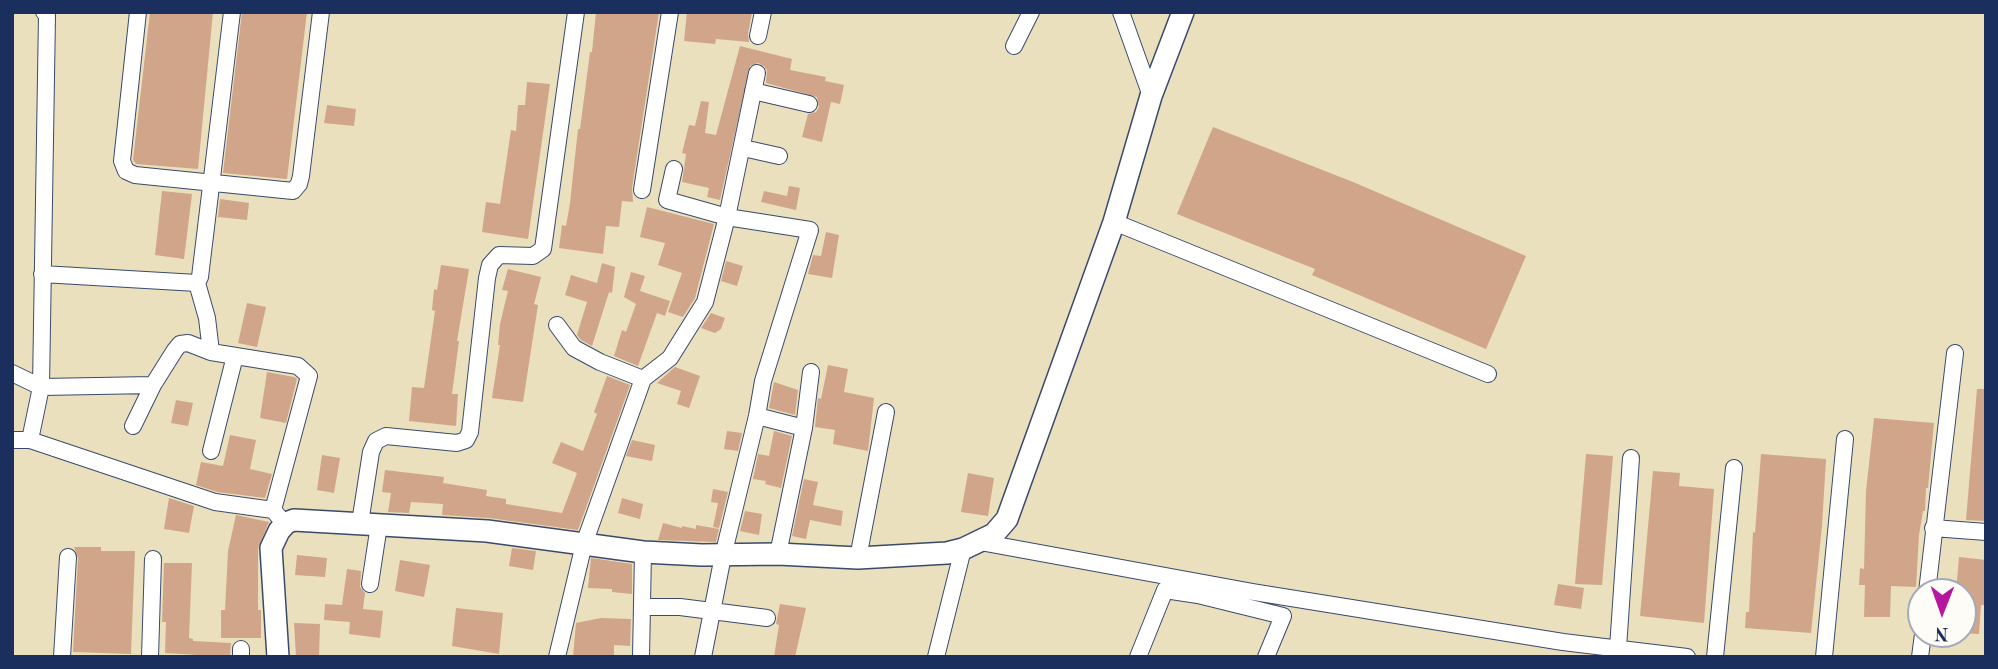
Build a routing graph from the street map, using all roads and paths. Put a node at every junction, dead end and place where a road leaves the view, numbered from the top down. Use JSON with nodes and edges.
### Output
{"nodes":[{"id":1,"x":44,"y":12,"type":"edge"},
{"id":2,"x":138,"y":12,"type":"edge"},
{"id":3,"x":232,"y":12,"type":"edge"},
{"id":4,"x":321,"y":12,"type":"edge"},
{"id":5,"x":576,"y":12,"type":"edge"},
{"id":6,"x":670,"y":12,"type":"edge"},
{"id":7,"x":763,"y":12,"type":"edge"},
{"id":8,"x":1031,"y":12,"type":"edge"},
{"id":9,"x":1121,"y":12,"type":"edge"},
{"id":10,"x":1183,"y":12,"type":"edge"},
{"id":11,"x":758,"y":36,"type":"dead end"},
{"id":12,"x":1014,"y":46,"type":"dead end"},
{"id":13,"x":757,"y":74,"type":"dead end"},
{"id":14,"x":753,"y":91,"type":"junction"},
{"id":15,"x":1151,"y":96,"type":"junction"},
{"id":16,"x":808,"y":104,"type":"dead end"},
{"id":17,"x":743,"y":148,"type":"junction"},
{"id":18,"x":779,"y":156,"type":"dead end"},
{"id":19,"x":674,"y":169,"type":"dead end"},
{"id":20,"x":211,"y":184,"type":"junction"},
{"id":21,"x":642,"y":190,"type":"dead end"},
{"id":22,"x":727,"y":217,"type":"junction"},
{"id":23,"x":1114,"y":222,"type":"junction"},
{"id":24,"x":43,"y":274,"type":"junction"},
{"id":25,"x":197,"y":284,"type":"junction"},
{"id":26,"x":557,"y":326,"type":"dead end"},
{"id":27,"x":211,"y":352,"type":"junction"},
{"id":28,"x":1955,"y":353,"type":"dead end"},
{"id":29,"x":234,"y":356,"type":"junction"},
{"id":30,"x":811,"y":372,"type":"dead end"},
{"id":31,"x":12,"y":373,"type":"edge"},
{"id":32,"x":1488,"y":374,"type":"dead end"},
{"id":33,"x":643,"y":379,"type":"junction"},
{"id":34,"x":153,"y":384,"type":"junction"},
{"id":35,"x":41,"y":387,"type":"junction"},
{"id":36,"x":886,"y":412,"type":"dead end"},
{"id":37,"x":757,"y":416,"type":"junction"},
{"id":38,"x":133,"y":426,"type":"dead end"},
{"id":39,"x":804,"y":428,"type":"junction"},
{"id":40,"x":1845,"y":439,"type":"dead end"},
{"id":41,"x":12,"y":440,"type":"edge"},
{"id":42,"x":30,"y":440,"type":"junction"},
{"id":43,"x":211,"y":452,"type":"dead end"},
{"id":44,"x":1631,"y":458,"type":"dead end"},
{"id":45,"x":1734,"y":468,"type":"dead end"},
{"id":46,"x":279,"y":517,"type":"junction"},
{"id":47,"x":370,"y":524,"type":"junction"},
{"id":48,"x":1933,"y":528,"type":"junction"},
{"id":49,"x":1986,"y":532,"type":"edge"},
{"id":50,"x":584,"y":544,"type":"junction"},
{"id":51,"x":972,"y":545,"type":"junction"},
{"id":52,"x":643,"y":552,"type":"junction"},
{"id":53,"x":778,"y":554,"type":"junction"},
{"id":54,"x":723,"y":556,"type":"junction"},
{"id":55,"x":68,"y":557,"type":"dead end"},
{"id":56,"x":858,"y":558,"type":"junction"},
{"id":57,"x":153,"y":559,"type":"dead end"},
{"id":58,"x":1928,"y":578,"type":"edge"},
{"id":59,"x":370,"y":584,"type":"dead end"},
{"id":60,"x":1199,"y":589,"type":"junction"},
{"id":61,"x":642,"y":607,"type":"junction"},
{"id":62,"x":712,"y":612,"type":"junction"},
{"id":63,"x":767,"y":618,"type":"dead end"},
{"id":64,"x":1618,"y":648,"type":"junction"},
{"id":65,"x":1560,"y":649,"type":"edge"},
{"id":66,"x":62,"y":657,"type":"edge"},
{"id":67,"x":150,"y":657,"type":"edge"},
{"id":68,"x":278,"y":657,"type":"edge"},
{"id":69,"x":557,"y":657,"type":"edge"},
{"id":70,"x":641,"y":657,"type":"edge"},
{"id":71,"x":703,"y":657,"type":"edge"},
{"id":72,"x":936,"y":657,"type":"edge"},
{"id":73,"x":1138,"y":657,"type":"edge"},
{"id":74,"x":1266,"y":657,"type":"edge"},
{"id":75,"x":1687,"y":657,"type":"edge"},
{"id":76,"x":1715,"y":657,"type":"edge"},
{"id":77,"x":1824,"y":657,"type":"edge"}],
"edges":[{"from":1,"to":24,"type":"street"},
{"from":2,"to":20,"type":"street"},
{"from":3,"to":20,"type":"street"},
{"from":4,"to":20,"type":"street"},
{"from":5,"to":47,"type":"street"},
{"from":6,"to":21,"type":"street"},
{"from":7,"to":11,"type":"street"},
{"from":8,"to":12,"type":"street"},
{"from":9,"to":15,"type":"street"},
{"from":10,"to":15,"type":"main road"},
{"from":13,"to":14,"type":"street"},
{"from":14,"to":16,"type":"street"},
{"from":14,"to":17,"type":"street"},
{"from":15,"to":23,"type":"main road"},
{"from":17,"to":18,"type":"street"},
{"from":17,"to":22,"type":"street"},
{"from":19,"to":22,"type":"street"},
{"from":20,"to":25,"type":"street"},
{"from":22,"to":33,"type":"street"},
{"from":22,"to":37,"type":"street"},
{"from":23,"to":32,"type":"street"},
{"from":23,"to":51,"type":"main road"},
{"from":24,"to":25,"type":"street"},
{"from":24,"to":35,"type":"street"},
{"from":25,"to":27,"type":"street"},
{"from":26,"to":33,"type":"street"},
{"from":27,"to":29,"type":"street"},
{"from":27,"to":34,"type":"street"},
{"from":28,"to":48,"type":"street"},
{"from":29,"to":43,"type":"street"},
{"from":29,"to":46,"type":"street"},
{"from":30,"to":39,"type":"street"},
{"from":31,"to":35,"type":"street"},
{"from":33,"to":50,"type":"street"},
{"from":34,"to":35,"type":"street"},
{"from":34,"to":38,"type":"street"},
{"from":35,"to":42,"type":"street"},
{"from":36,"to":56,"type":"street"},
{"from":37,"to":39,"type":"street"},
{"from":37,"to":54,"type":"street"},
{"from":39,"to":53,"type":"street"},
{"from":40,"to":77,"type":"street"},
{"from":41,"to":42,"type":"street"},
{"from":42,"to":46,"type":"street"},
{"from":44,"to":64,"type":"street"},
{"from":45,"to":76,"type":"street"},
{"from":46,"to":47,"type":"main road"},
{"from":46,"to":68,"type":"main road"},
{"from":47,"to":50,"type":"main road"},
{"from":47,"to":59,"type":"street"},
{"from":48,"to":49,"type":"street"},
{"from":48,"to":58,"type":"street"},
{"from":50,"to":52,"type":"main road"},
{"from":50,"to":69,"type":"street"},
{"from":51,"to":56,"type":"main road"},
{"from":51,"to":60,"type":"street"},
{"from":51,"to":72,"type":"street"},
{"from":52,"to":54,"type":"main road"},
{"from":52,"to":61,"type":"street"},
{"from":53,"to":54,"type":"main road"},
{"from":53,"to":56,"type":"main road"},
{"from":54,"to":62,"type":"street"},
{"from":55,"to":66,"type":"street"},
{"from":57,"to":67,"type":"street"},
{"from":60,"to":65,"type":"street"},
{"from":60,"to":73,"type":"street"},
{"from":60,"to":74,"type":"street"},
{"from":61,"to":62,"type":"street"},
{"from":61,"to":70,"type":"street"},
{"from":62,"to":63,"type":"street"},
{"from":62,"to":71,"type":"street"},
{"from":64,"to":65,"type":"street"},
{"from":64,"to":75,"type":"street"}]}
